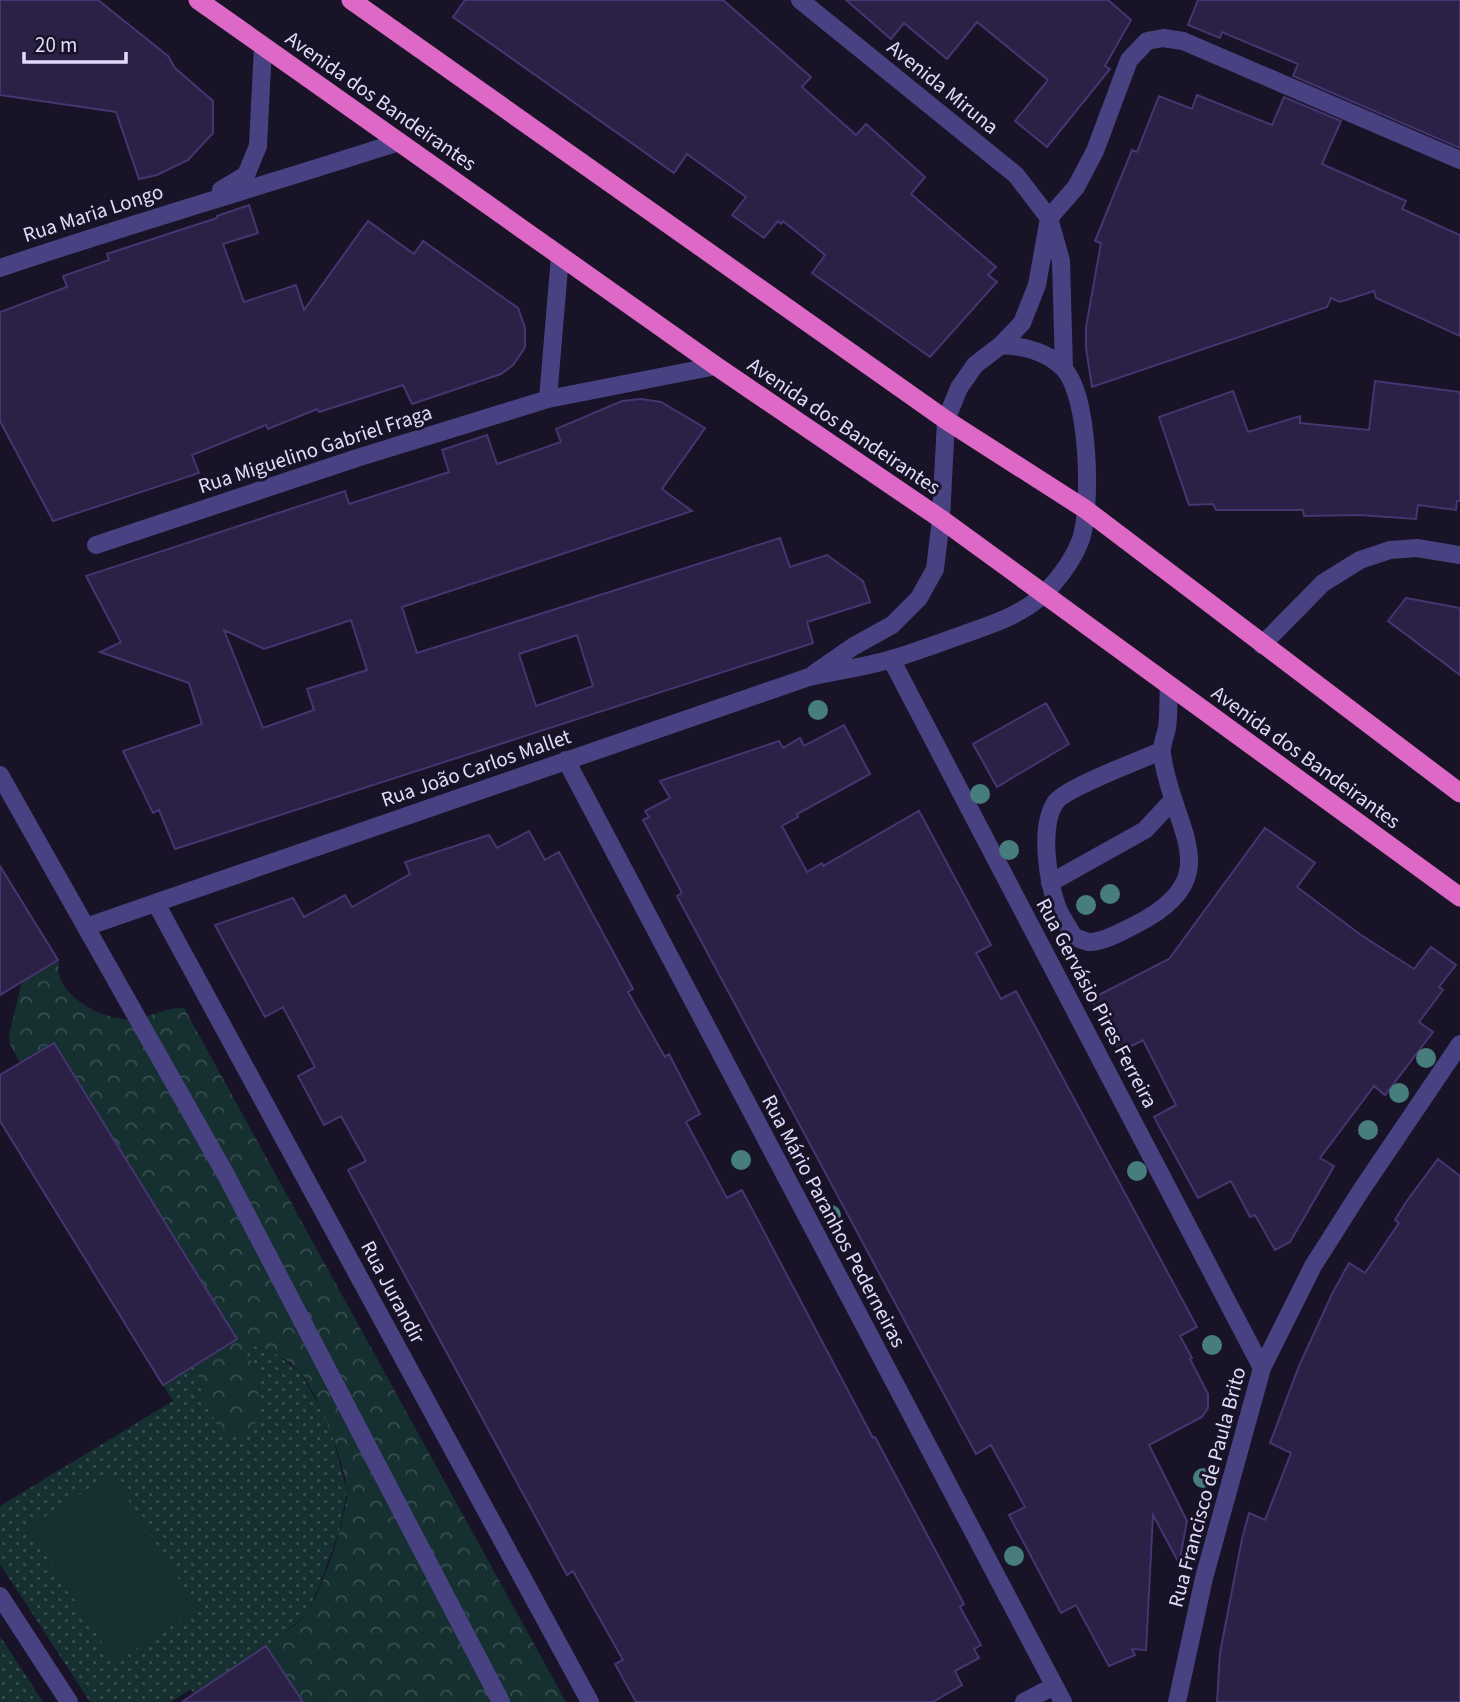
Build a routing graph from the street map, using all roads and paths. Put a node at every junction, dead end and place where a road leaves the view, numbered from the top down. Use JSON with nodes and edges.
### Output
{"nodes":[{"id":1,"x":198,"y":0,"type":"edge"},
{"id":2,"x":351,"y":0,"type":"edge"},
{"id":3,"x":800,"y":0,"type":"edge"},
{"id":4,"x":264,"y":46,"type":"junction"},
{"id":5,"x":399,"y":142,"type":"junction"},
{"id":6,"x":1460,"y":160,"type":"edge"},
{"id":7,"x":200,"y":202,"type":"junction"},
{"id":8,"x":1049,"y":219,"type":"junction"},
{"id":9,"x":560,"y":256,"type":"junction"},
{"id":10,"x":0,"y":268,"type":"edge"},
{"id":11,"x":1001,"y":345,"type":"junction"},
{"id":12,"x":716,"y":366,"type":"junction"},
{"id":13,"x":1065,"y":369,"type":"junction"},
{"id":14,"x":548,"y":399,"type":"junction"},
{"id":15,"x":946,"y":420,"type":"junction"},
{"id":16,"x":1085,"y":509,"type":"junction"},
{"id":17,"x":941,"y":519,"type":"junction"},
{"id":18,"x":96,"y":545,"type":"dead end"},
{"id":19,"x":1460,"y":555,"type":"edge"},
{"id":20,"x":1045,"y":593,"type":"junction"},
{"id":21,"x":1262,"y":645,"type":"junction"},
{"id":22,"x":891,"y":659,"type":"junction"},
{"id":23,"x":809,"y":677,"type":"junction"},
{"id":24,"x":1169,"y":685,"type":"junction"},
{"id":25,"x":1161,"y":751,"type":"junction"},
{"id":26,"x":566,"y":760,"type":"junction"},
{"id":27,"x":0,"y":775,"type":"edge"},
{"id":28,"x":1460,"y":793,"type":"edge"},
{"id":29,"x":1172,"y":801,"type":"junction"},
{"id":30,"x":1050,"y":883,"type":"junction"},
{"id":31,"x":1460,"y":897,"type":"edge"},
{"id":32,"x":158,"y":902,"type":"junction"},
{"id":33,"x":86,"y":927,"type":"junction"},
{"id":34,"x":1460,"y":1044,"type":"edge"},
{"id":35,"x":1262,"y":1368,"type":"junction"},
{"id":36,"x":0,"y":1596,"type":"edge"},
{"id":37,"x":485,"y":1673,"type":"junction"},
{"id":38,"x":1058,"y":1694,"type":"edge"},
{"id":39,"x":69,"y":1702,"type":"edge"},
{"id":40,"x":485,"y":1702,"type":"edge"},
{"id":41,"x":501,"y":1702,"type":"edge"},
{"id":42,"x":590,"y":1702,"type":"edge"},
{"id":43,"x":1024,"y":1702,"type":"edge"},
{"id":44,"x":1177,"y":1702,"type":"edge"}],
"edges":[{"from":1,"to":4,"type":"highway","name":"Avenida dos Bandeirantes"},
{"from":2,"to":15,"type":"highway"},
{"from":3,"to":8,"type":"street","name":"Avenida Miruna"},
{"from":4,"to":5,"type":"highway","name":"Avenida dos Bandeirantes"},
{"from":4,"to":7,"type":"street","name":"Rua Maria Longo"},
{"from":5,"to":7,"type":"street","name":"Rua Maria Longo"},
{"from":5,"to":9,"type":"highway","name":"Avenida dos Bandeirantes"},
{"from":6,"to":8,"type":"street"},
{"from":7,"to":10,"type":"street","name":"Rua Maria Longo"},
{"from":8,"to":11,"type":"street"},
{"from":8,"to":13,"type":"street","name":"Avenida Miruna"},
{"from":9,"to":12,"type":"highway","name":"Avenida dos Bandeirantes"},
{"from":9,"to":14,"type":"street"},
{"from":11,"to":13,"type":"street"},
{"from":11,"to":15,"type":"street","name":"Rua João Carlos Mallet"},
{"from":12,"to":14,"type":"street","name":"Rua Miguelino Gabriel Fraga"},
{"from":12,"to":17,"type":"highway","name":"Avenida dos Bandeirantes"},
{"from":13,"to":16,"type":"street","name":"Avenida Miruna"},
{"from":14,"to":18,"type":"street","name":"Rua Miguelino Gabriel Fraga"},
{"from":15,"to":16,"type":"highway"},
{"from":15,"to":17,"type":"street","name":"Rua João Carlos Mallet"},
{"from":16,"to":20,"type":"street","name":"Rua João Carlos Mallet"},
{"from":16,"to":21,"type":"highway"},
{"from":17,"to":20,"type":"highway","name":"Avenida dos Bandeirantes"},
{"from":17,"to":23,"type":"street","name":"Rua João Carlos Mallet"},
{"from":19,"to":21,"type":"street"},
{"from":20,"to":22,"type":"street","name":"Rua João Carlos Mallet"},
{"from":20,"to":24,"type":"highway","name":"Avenida dos Bandeirantes"},
{"from":21,"to":28,"type":"highway"},
{"from":22,"to":23,"type":"street","name":"Rua João Carlos Mallet"},
{"from":22,"to":35,"type":"street","name":"Rua Gervásio Pires Ferreira"},
{"from":23,"to":26,"type":"street","name":"Rua João Carlos Mallet"},
{"from":24,"to":25,"type":"street"},
{"from":24,"to":31,"type":"highway","name":"Avenida dos Bandeirantes"},
{"from":25,"to":29,"type":"street"},
{"from":25,"to":30,"type":"street"},
{"from":26,"to":32,"type":"street","name":"Rua João Carlos Mallet"},
{"from":26,"to":38,"type":"street","name":"Rua Mário Paranhos Pederneiras"},
{"from":27,"to":33,"type":"street"},
{"from":29,"to":30,"type":"street"},
{"from":29,"to":30,"type":"street"},
{"from":32,"to":33,"type":"street","name":"Rua João Carlos Mallet"},
{"from":32,"to":42,"type":"street","name":"Rua Jurandir"},
{"from":33,"to":37,"type":"street"},
{"from":34,"to":35,"type":"street","name":"Rua Francisco de Paula Brito"},
{"from":35,"to":44,"type":"street","name":"Rua Francisco de Paula Brito"},
{"from":36,"to":39,"type":"street"},
{"from":37,"to":40,"type":"street"},
{"from":37,"to":41,"type":"street"},
{"from":38,"to":43,"type":"street"}]}
